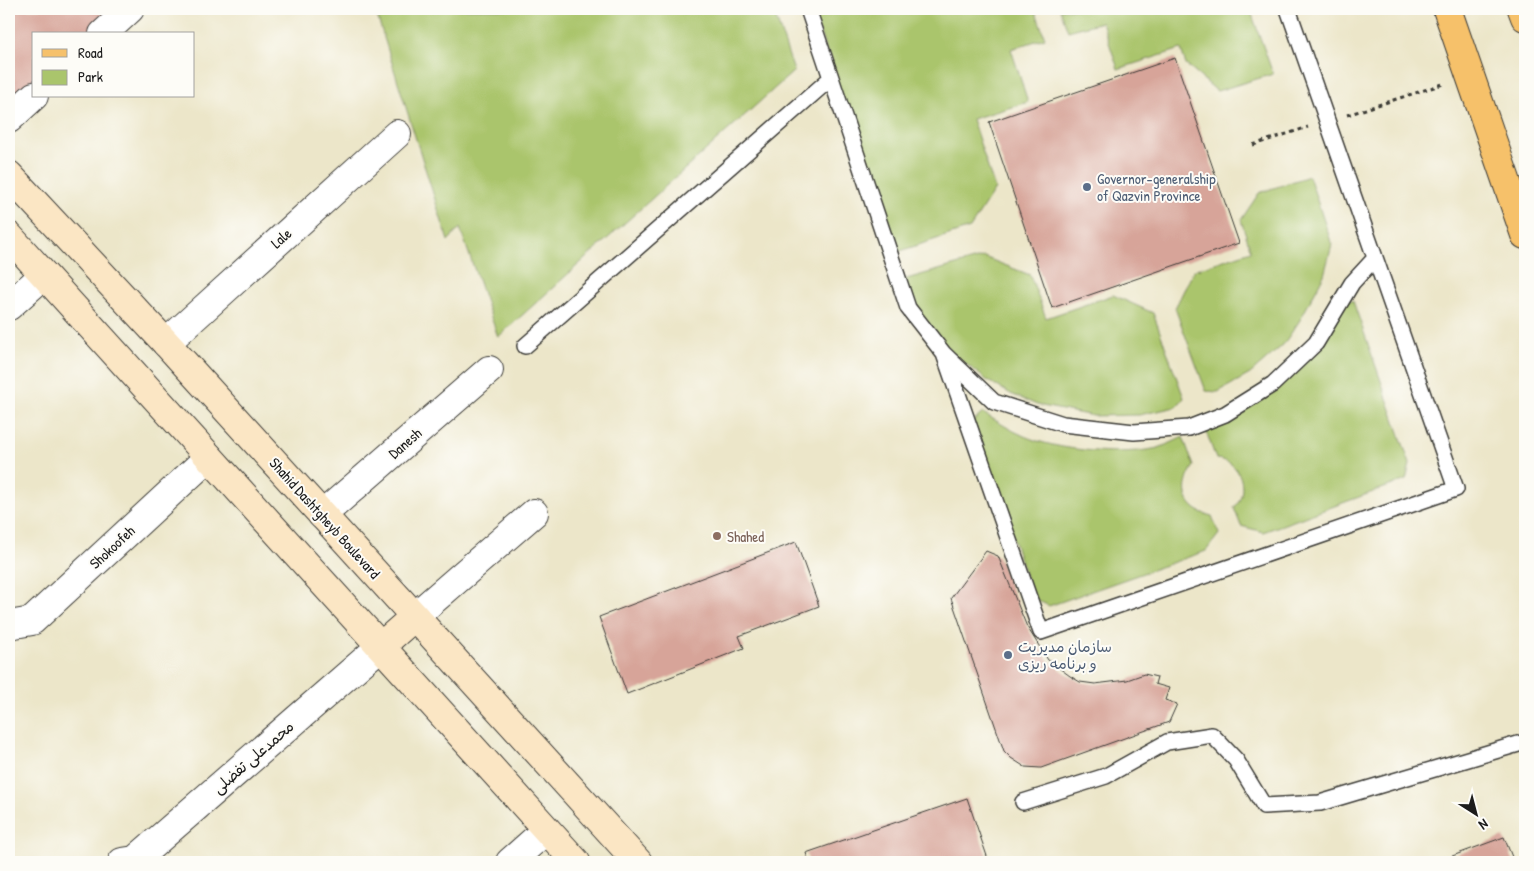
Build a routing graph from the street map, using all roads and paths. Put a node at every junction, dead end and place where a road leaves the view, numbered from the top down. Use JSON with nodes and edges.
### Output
{"nodes":[{"id":1,"x":130,"y":9,"type":"edge"},
{"id":2,"x":808,"y":9,"type":"edge"},
{"id":3,"x":1288,"y":9,"type":"edge"},
{"id":4,"x":1447,"y":9,"type":"edge"},
{"id":5,"x":1522,"y":9,"type":"edge"},
{"id":6,"x":1525,"y":17,"type":"edge"},
{"id":7,"x":105,"y":32,"type":"edge"},
{"id":8,"x":1470,"y":76,"type":"junction"},
{"id":9,"x":831,"y":78,"type":"junction"},
{"id":10,"x":32,"y":98,"type":"edge"},
{"id":11,"x":9,"y":119,"type":"edge"},
{"id":12,"x":1327,"y":121,"type":"junction"},
{"id":13,"x":397,"y":134,"type":"dead end"},
{"id":14,"x":1254,"y":144,"type":"dead end"},
{"id":15,"x":9,"y":175,"type":"edge"},
{"id":16,"x":1525,"y":235,"type":"edge"},
{"id":17,"x":9,"y":236,"type":"edge"},
{"id":18,"x":1375,"y":258,"type":"junction"},
{"id":19,"x":44,"y":275,"type":"junction"},
{"id":20,"x":9,"y":306,"type":"edge"},
{"id":21,"x":166,"y":343,"type":"junction"},
{"id":22,"x":525,"y":346,"type":"dead end"},
{"id":23,"x":944,"y":354,"type":"junction"},
{"id":24,"x":489,"y":370,"type":"dead end"},
{"id":25,"x":209,"y":457,"type":"junction"},
{"id":26,"x":534,"y":513,"type":"dead end"},
{"id":27,"x":322,"y":515,"type":"junction"},
{"id":28,"x":414,"y":617,"type":"junction"},
{"id":29,"x":9,"y":625,"type":"edge"},
{"id":30,"x":381,"y":646,"type":"junction"},
{"id":31,"x":1525,"y":742,"type":"edge"},
{"id":32,"x":1022,"y":802,"type":"dead end"},
{"id":33,"x":546,"y":830,"type":"junction"},
{"id":34,"x":122,"y":862,"type":"edge"},
{"id":35,"x":510,"y":862,"type":"edge"},
{"id":36,"x":576,"y":862,"type":"edge"},
{"id":37,"x":638,"y":862,"type":"edge"}],
"edges":[{"from":1,"to":7,"type":"street"},
{"from":2,"to":9,"type":"lane"},
{"from":3,"to":12,"type":"lane"},
{"from":4,"to":8,"type":"main road"},
{"from":5,"to":6,"type":"main road"},
{"from":8,"to":12,"type":"path"},
{"from":8,"to":16,"type":"main road"},
{"from":9,"to":22,"type":"lane"},
{"from":9,"to":23,"type":"lane"},
{"from":10,"to":11,"type":"street"},
{"from":12,"to":14,"type":"path"},
{"from":12,"to":18,"type":"lane"},
{"from":13,"to":21,"type":"street","name":"Lale"},
{"from":15,"to":21,"type":"street","name":"Shahid Dashtgheyb Boulevard"},
{"from":17,"to":19,"type":"street"},
{"from":18,"to":23,"type":"lane"},
{"from":18,"to":23,"type":"lane"},
{"from":19,"to":20,"type":"street"},
{"from":19,"to":25,"type":"street"},
{"from":21,"to":27,"type":"street","name":"Shahid Dashtgheyb Boulevard"},
{"from":24,"to":27,"type":"street","name":"Danesh"},
{"from":25,"to":29,"type":"street","name":"Shokoofeh"},
{"from":25,"to":30,"type":"street"},
{"from":26,"to":28,"type":"street"},
{"from":27,"to":28,"type":"street","name":"Shahid Dashtgheyb Boulevard"},
{"from":28,"to":30,"type":"street"},
{"from":28,"to":37,"type":"street","name":"Shahid Dashtgheyb Boulevard"},
{"from":30,"to":33,"type":"street"},
{"from":30,"to":34,"type":"street","name":"محمدعلی تفضلی"},
{"from":31,"to":32,"type":"lane"},
{"from":33,"to":35,"type":"street"},
{"from":33,"to":36,"type":"street"}]}
